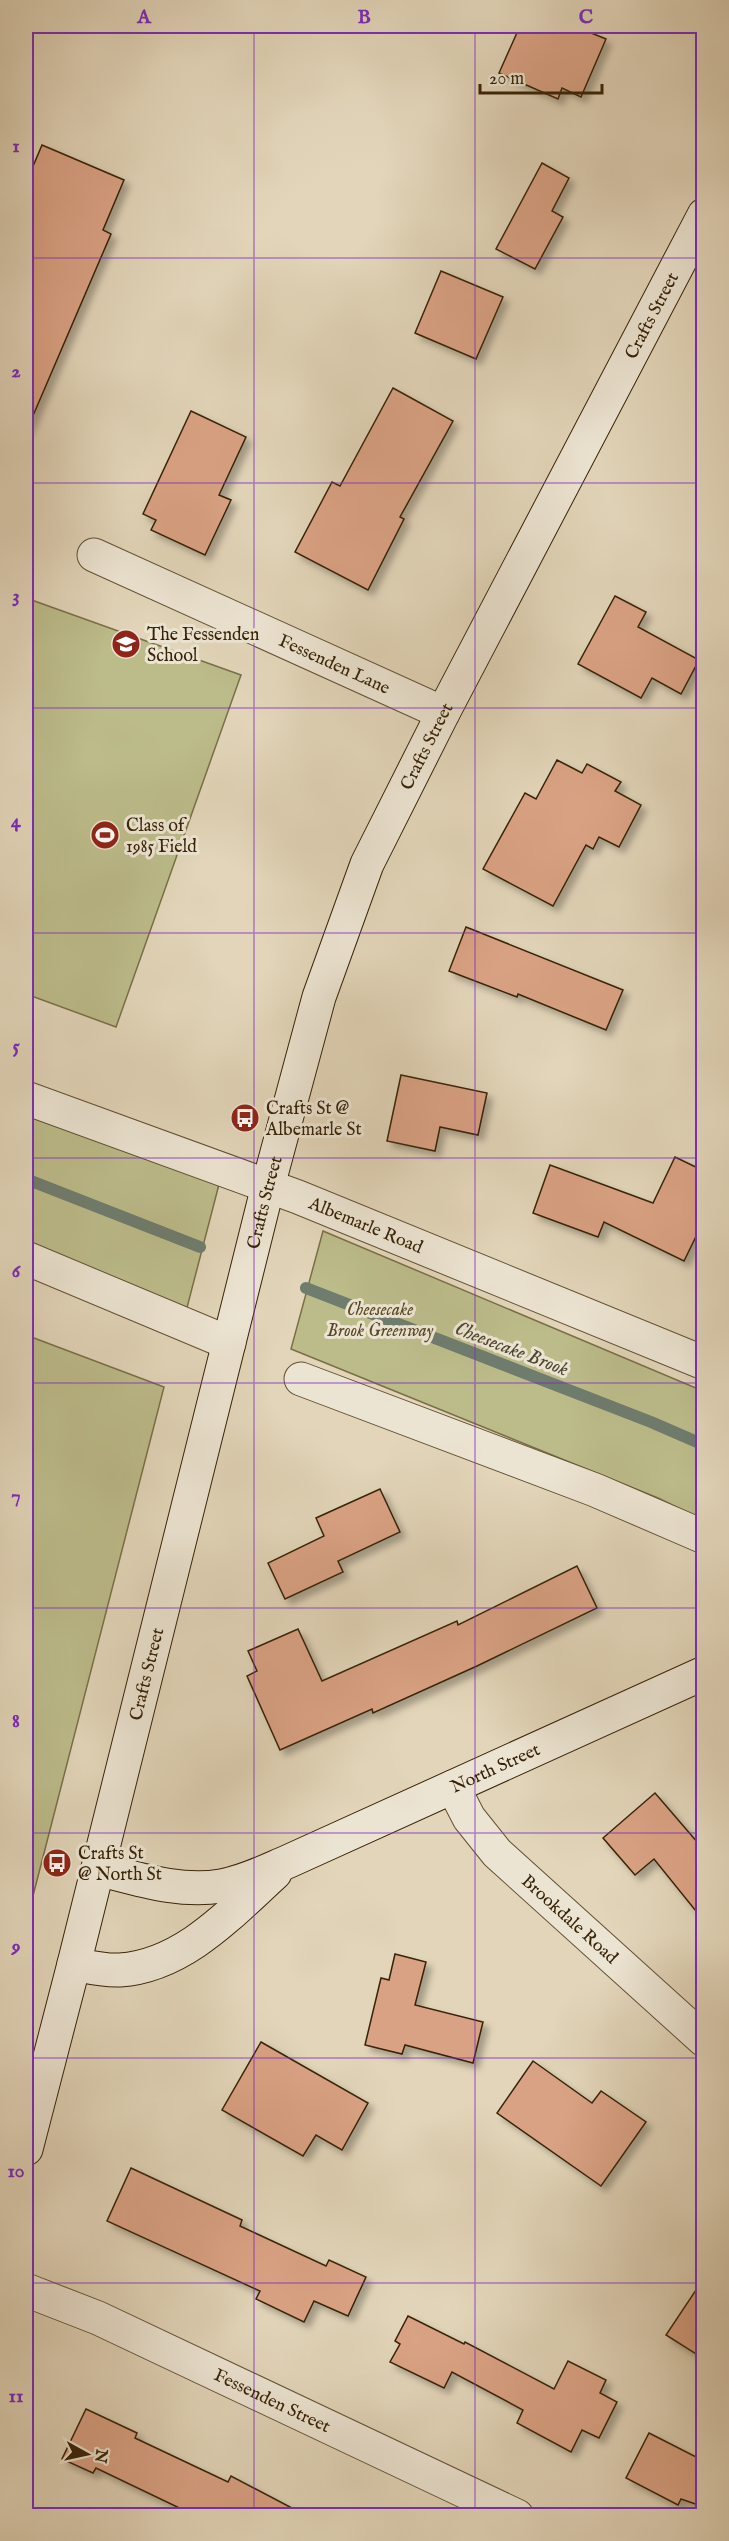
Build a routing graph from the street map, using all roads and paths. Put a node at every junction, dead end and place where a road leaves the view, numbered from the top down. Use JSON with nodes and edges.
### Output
{"nodes":[{"id":1,"x":704,"y":215,"type":"edge"},
{"id":2,"x":94,"y":555,"type":"dead end"},
{"id":3,"x":443,"y":713,"type":"junction"},
{"id":4,"x":26,"y":1098,"type":"edge"},
{"id":5,"x":268,"y":1186,"type":"junction"},
{"id":6,"x":26,"y":1258,"type":"edge"},
{"id":7,"x":229,"y":1343,"type":"junction"},
{"id":8,"x":704,"y":1363,"type":"edge"},
{"id":9,"x":300,"y":1380,"type":"dead end"},
{"id":10,"x":704,"y":1537,"type":"edge"},
{"id":11,"x":704,"y":1673,"type":"edge"},
{"id":12,"x":453,"y":1787,"type":"junction"},
{"id":13,"x":286,"y":1862,"type":"junction"},
{"id":14,"x":98,"y":1869,"type":"junction"},
{"id":15,"x":74,"y":1964,"type":"junction"},
{"id":16,"x":704,"y":2040,"type":"edge"},
{"id":17,"x":26,"y":2149,"type":"edge"},
{"id":18,"x":26,"y":2290,"type":"edge"},
{"id":19,"x":517,"y":2516,"type":"edge"}],
"edges":[{"from":1,"to":3,"type":"main road","name":"Crafts Street"},
{"from":2,"to":3,"type":"main road","name":"Fessenden Lane"},
{"from":3,"to":5,"type":"main road","name":"Crafts Street"},
{"from":4,"to":5,"type":"main road","name":"Albemarle Road"},
{"from":5,"to":7,"type":"main road","name":"Crafts Street"},
{"from":5,"to":8,"type":"main road","name":"Albemarle Road"},
{"from":6,"to":7,"type":"main road"},
{"from":7,"to":14,"type":"main road","name":"Crafts Street"},
{"from":9,"to":10,"type":"main road"},
{"from":11,"to":12,"type":"main road","name":"North Street"},
{"from":12,"to":13,"type":"main road","name":"North Street"},
{"from":12,"to":16,"type":"main road","name":"Brookdale Road"},
{"from":13,"to":14,"type":"main road","name":"North Street"},
{"from":13,"to":15,"type":"main road","name":"North Street"},
{"from":14,"to":15,"type":"main road","name":"Crafts Street"},
{"from":15,"to":17,"type":"main road","name":"Crafts Street"},
{"from":18,"to":19,"type":"main road","name":"Fessenden Street"}]}
